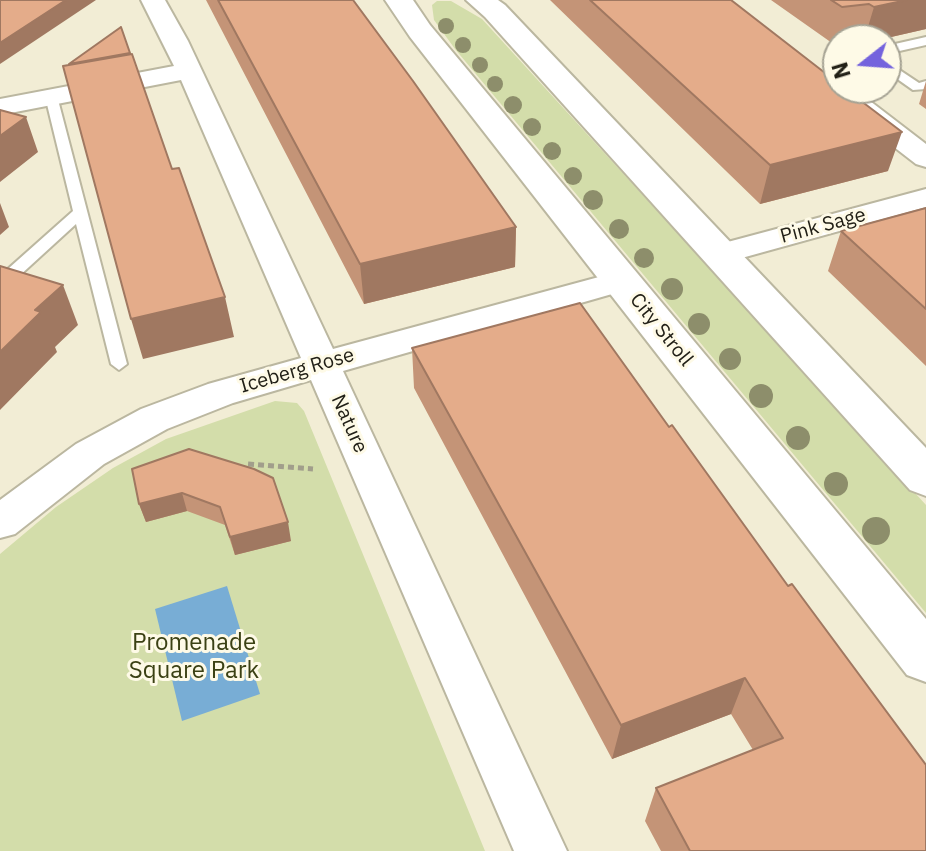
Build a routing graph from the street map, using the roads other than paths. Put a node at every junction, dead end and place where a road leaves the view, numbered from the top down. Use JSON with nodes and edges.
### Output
{"nodes":[{"id":1,"x":153,"y":0,"type":"edge"},
{"id":2,"x":399,"y":0,"type":"edge"},
{"id":3,"x":480,"y":0,"type":"edge"},
{"id":4,"x":926,"y":41,"type":"edge"},
{"id":5,"x":902,"y":46,"type":"edge"},
{"id":6,"x":189,"y":71,"type":"junction"},
{"id":7,"x":902,"y":76,"type":"edge"},
{"id":8,"x":926,"y":85,"type":"edge"},
{"id":9,"x":51,"y":96,"type":"junction"},
{"id":10,"x":856,"y":104,"type":"edge"},
{"id":11,"x":0,"y":107,"type":"edge"},
{"id":12,"x":926,"y":158,"type":"edge"},
{"id":13,"x":926,"y":198,"type":"edge"},
{"id":14,"x":79,"y":213,"type":"junction"},
{"id":15,"x":720,"y":254,"type":"junction"},
{"id":16,"x":621,"y":281,"type":"junction"},
{"id":17,"x":0,"y":284,"type":"edge"},
{"id":18,"x":119,"y":364,"type":"dead end"},
{"id":19,"x":321,"y":364,"type":"junction"},
{"id":20,"x":926,"y":478,"type":"edge"},
{"id":21,"x":0,"y":522,"type":"edge"},
{"id":22,"x":926,"y":658,"type":"edge"},
{"id":23,"x":541,"y":851,"type":"edge"}],
"edges":[{"from":1,"to":6,"type":"street","name":"Nature"},
{"from":2,"to":16,"type":"street","name":"City Stroll"},
{"from":3,"to":15,"type":"street"},
{"from":4,"to":5,"type":"lane"},
{"from":6,"to":9,"type":"street"},
{"from":6,"to":19,"type":"street","name":"Nature"},
{"from":7,"to":8,"type":"lane"},
{"from":9,"to":11,"type":"street"},
{"from":9,"to":14,"type":"lane"},
{"from":10,"to":12,"type":"street"},
{"from":13,"to":15,"type":"street","name":"Pink Sage"},
{"from":14,"to":17,"type":"lane"},
{"from":14,"to":18,"type":"lane"},
{"from":15,"to":20,"type":"street"},
{"from":16,"to":19,"type":"street","name":"Iceberg Rose"},
{"from":16,"to":22,"type":"street","name":"City Stroll"},
{"from":19,"to":21,"type":"street","name":"Iceberg Rose"},
{"from":19,"to":23,"type":"street","name":"Nature"}]}
